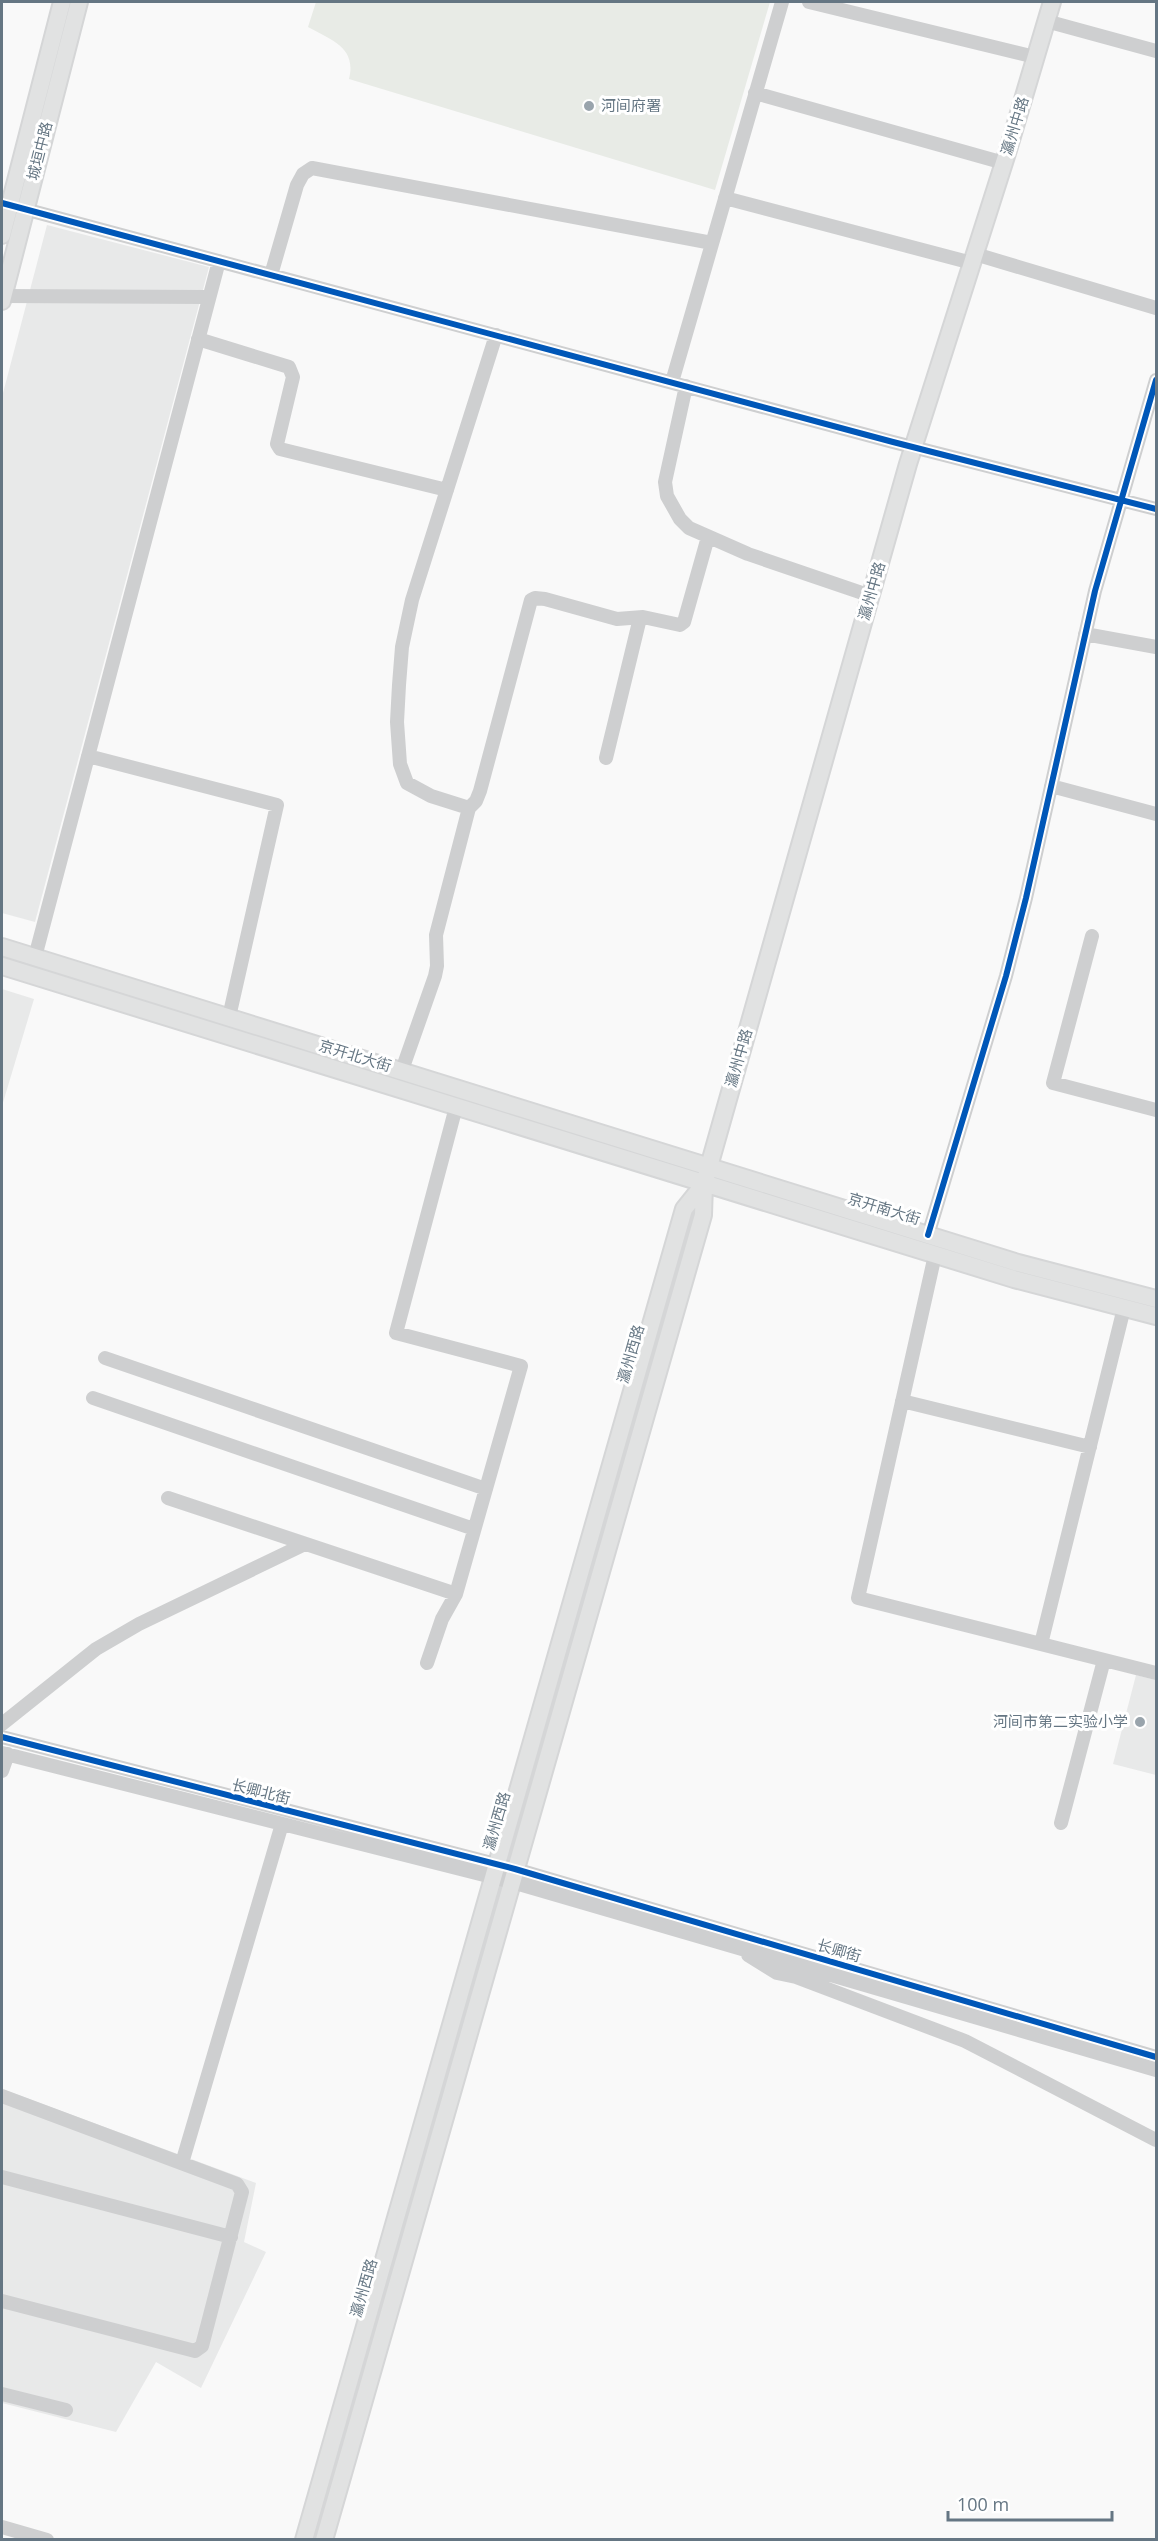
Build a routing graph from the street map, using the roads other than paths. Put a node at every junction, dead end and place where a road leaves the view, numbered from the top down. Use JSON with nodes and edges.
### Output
{"nodes":[{"id":1,"x":62,"y":2,"type":"edge"},
{"id":2,"x":79,"y":2,"type":"edge"},
{"id":3,"x":782,"y":2,"type":"edge"},
{"id":4,"x":809,"y":2,"type":"edge"},
{"id":5,"x":1052,"y":2,"type":"edge"},
{"id":6,"x":1046,"y":21,"type":"junction"},
{"id":7,"x":1156,"y":51,"type":"edge"},
{"id":8,"x":1035,"y":57,"type":"junction"},
{"id":9,"x":755,"y":93,"type":"junction"},
{"id":10,"x":1004,"y":163,"type":"junction"},
{"id":11,"x":725,"y":198,"type":"junction"},
{"id":12,"x":12,"y":206,"type":"edge"},
{"id":13,"x":2,"y":235,"type":"edge"},
{"id":14,"x":712,"y":243,"type":"junction"},
{"id":15,"x":974,"y":258,"type":"junction"},
{"id":16,"x":219,"y":261,"type":"junction"},
{"id":17,"x":271,"y":275,"type":"junction"},
{"id":18,"x":207,"y":297,"type":"dead end"},
{"id":19,"x":2,"y":299,"type":"edge"},
{"id":20,"x":1156,"y":308,"type":"edge"},
{"id":21,"x":496,"y":335,"type":"junction"},
{"id":22,"x":198,"y":339,"type":"junction"},
{"id":23,"x":1156,"y":380,"type":"edge"},
{"id":24,"x":679,"y":384,"type":"junction"},
{"id":25,"x":914,"y":447,"type":"junction"},
{"id":26,"x":447,"y":489,"type":"junction"},
{"id":27,"x":1122,"y":501,"type":"junction"},
{"id":28,"x":1156,"y":509,"type":"edge"},
{"id":29,"x":708,"y":537,"type":"junction"},
{"id":30,"x":871,"y":596,"type":"junction"},
{"id":31,"x":640,"y":618,"type":"junction"},
{"id":32,"x":1085,"y":634,"type":"junction"},
{"id":33,"x":1156,"y":647,"type":"edge"},
{"id":34,"x":88,"y":756,"type":"junction"},
{"id":35,"x":606,"y":758,"type":"dead end"},
{"id":36,"x":1051,"y":786,"type":"junction"},
{"id":37,"x":469,"y":808,"type":"junction"},
{"id":38,"x":1156,"y":814,"type":"edge"},
{"id":39,"x":1092,"y":936,"type":"dead end"},
{"id":40,"x":2,"y":947,"type":"edge"},
{"id":41,"x":35,"y":957,"type":"junction"},
{"id":42,"x":2,"y":966,"type":"edge"},
{"id":43,"x":229,"y":1017,"type":"junction"},
{"id":44,"x":402,"y":1070,"type":"junction"},
{"id":45,"x":456,"y":1107,"type":"junction"},
{"id":46,"x":1156,"y":1110,"type":"edge"},
{"id":47,"x":709,"y":1167,"type":"junction"},
{"id":48,"x":704,"y":1184,"type":"junction"},
{"id":49,"x":928,"y":1235,"type":"junction"},
{"id":50,"x":935,"y":1255,"type":"junction"},
{"id":51,"x":1156,"y":1299,"type":"edge"},
{"id":52,"x":1124,"y":1308,"type":"junction"},
{"id":53,"x":1156,"y":1316,"type":"edge"},
{"id":54,"x":105,"y":1358,"type":"dead end"},
{"id":55,"x":93,"y":1398,"type":"dead end"},
{"id":56,"x":902,"y":1401,"type":"junction"},
{"id":57,"x":1090,"y":1447,"type":"junction"},
{"id":58,"x":486,"y":1489,"type":"junction"},
{"id":59,"x":168,"y":1498,"type":"dead end"},
{"id":60,"x":474,"y":1529,"type":"junction"},
{"id":61,"x":305,"y":1544,"type":"junction"},
{"id":62,"x":456,"y":1594,"type":"junction"},
{"id":63,"x":1041,"y":1644,"type":"junction"},
{"id":64,"x":1104,"y":1660,"type":"junction"},
{"id":65,"x":427,"y":1663,"type":"dead end"},
{"id":66,"x":1156,"y":1673,"type":"edge"},
{"id":67,"x":2,"y":1724,"type":"edge"},
{"id":68,"x":2,"y":1737,"type":"edge"},
{"id":69,"x":4,"y":1753,"type":"edge"},
{"id":70,"x":2,"y":1771,"type":"edge"},
{"id":71,"x":1061,"y":1823,"type":"dead end"},
{"id":72,"x":282,"y":1824,"type":"junction"},
{"id":73,"x":495,"y":1871,"type":"junction"},
{"id":74,"x":514,"y":1875,"type":"junction"},
{"id":75,"x":733,"y":1946,"type":"junction"},
{"id":76,"x":1156,"y":2057,"type":"edge"},
{"id":77,"x":1156,"y":2070,"type":"edge"},
{"id":78,"x":2,"y":2096,"type":"edge"},
{"id":79,"x":1156,"y":2140,"type":"edge"},
{"id":80,"x":182,"y":2163,"type":"junction"},
{"id":81,"x":2,"y":2176,"type":"edge"},
{"id":82,"x":231,"y":2237,"type":"junction"},
{"id":83,"x":2,"y":2301,"type":"edge"},
{"id":84,"x":2,"y":2394,"type":"edge"},
{"id":85,"x":66,"y":2410,"type":"dead end"},
{"id":86,"x":2,"y":2527,"type":"edge"},
{"id":87,"x":48,"y":2540,"type":"edge"},
{"id":88,"x":304,"y":2540,"type":"edge"},
{"id":89,"x":324,"y":2540,"type":"edge"}],
"edges":[{"from":1,"to":12,"type":"main road","name":"城垣中路"},
{"from":2,"to":12,"type":"main road","name":"城垣中路"},
{"from":3,"to":9,"type":"street"},
{"from":4,"to":8,"type":"street"},
{"from":5,"to":6,"type":"main road","name":"瀛州中路"},
{"from":6,"to":7,"type":"street"},
{"from":6,"to":8,"type":"main road","name":"瀛州中路"},
{"from":8,"to":10,"type":"main road","name":"瀛州中路"},
{"from":9,"to":10,"type":"street"},
{"from":9,"to":11,"type":"street"},
{"from":10,"to":15,"type":"main road","name":"瀛州中路"},
{"from":11,"to":14,"type":"street"},
{"from":11,"to":15,"type":"street"},
{"from":12,"to":13,"type":"main road","name":"城垣中路"},
{"from":12,"to":16,"type":"street"},
{"from":12,"to":19,"type":"main road","name":"城垣中路"},
{"from":14,"to":17,"type":"street"},
{"from":14,"to":24,"type":"street"},
{"from":15,"to":20,"type":"street"},
{"from":15,"to":25,"type":"main road","name":"瀛州中路"},
{"from":16,"to":17,"type":"street"},
{"from":16,"to":22,"type":"street"},
{"from":17,"to":21,"type":"street"},
{"from":18,"to":19,"type":"street"},
{"from":21,"to":24,"type":"street"},
{"from":21,"to":26,"type":"street"},
{"from":22,"to":26,"type":"street"},
{"from":22,"to":34,"type":"street"},
{"from":23,"to":27,"type":"street"},
{"from":24,"to":25,"type":"street"},
{"from":24,"to":29,"type":"street"},
{"from":25,"to":27,"type":"street"},
{"from":25,"to":30,"type":"main road","name":"瀛州中路"},
{"from":26,"to":37,"type":"street"},
{"from":27,"to":28,"type":"street"},
{"from":27,"to":32,"type":"street"},
{"from":29,"to":30,"type":"street"},
{"from":29,"to":31,"type":"street"},
{"from":30,"to":47,"type":"main road","name":"瀛州中路"},
{"from":31,"to":35,"type":"street"},
{"from":31,"to":37,"type":"street"},
{"from":32,"to":33,"type":"street"},
{"from":32,"to":36,"type":"street"},
{"from":34,"to":41,"type":"street"},
{"from":34,"to":43,"type":"street"},
{"from":36,"to":38,"type":"street"},
{"from":36,"to":49,"type":"street"},
{"from":37,"to":44,"type":"street"},
{"from":39,"to":46,"type":"street"},
{"from":40,"to":41,"type":"main road","name":"京开北大街"},
{"from":41,"to":43,"type":"main road","name":"京开北大街"},
{"from":42,"to":45,"type":"main road","name":"京开北大街"},
{"from":43,"to":44,"type":"main road","name":"京开北大街"},
{"from":44,"to":47,"type":"main road","name":"京开北大街"},
{"from":45,"to":48,"type":"main road","name":"京开北大街"},
{"from":45,"to":58,"type":"street"},
{"from":47,"to":48,"type":"main road","name":"瀛州中路"},
{"from":47,"to":49,"type":"main road","name":"京开南大街"},
{"from":48,"to":50,"type":"main road","name":"京开南大街"},
{"from":48,"to":73,"type":"main road","name":"瀛州西路"},
{"from":48,"to":74,"type":"main road","name":"瀛州西路"},
{"from":49,"to":51,"type":"main road","name":"京开南大街"},
{"from":50,"to":52,"type":"main road","name":"京开南大街"},
{"from":50,"to":56,"type":"street"},
{"from":52,"to":53,"type":"main road","name":"京开南大街"},
{"from":52,"to":57,"type":"street"},
{"from":54,"to":58,"type":"street"},
{"from":55,"to":60,"type":"street"},
{"from":56,"to":57,"type":"street"},
{"from":56,"to":63,"type":"street"},
{"from":57,"to":63,"type":"street"},
{"from":58,"to":60,"type":"street"},
{"from":59,"to":61,"type":"street"},
{"from":60,"to":62,"type":"street"},
{"from":61,"to":62,"type":"street"},
{"from":61,"to":67,"type":"street"},
{"from":62,"to":65,"type":"street"},
{"from":63,"to":64,"type":"street"},
{"from":64,"to":66,"type":"street"},
{"from":64,"to":71,"type":"street"},
{"from":68,"to":73,"type":"street","name":"长卿北街"},
{"from":69,"to":70,"type":"street"},
{"from":69,"to":72,"type":"street","name":"长卿北街"},
{"from":72,"to":73,"type":"street","name":"长卿北街"},
{"from":72,"to":80,"type":"street"},
{"from":73,"to":74,"type":"street","name":"长卿北街"},
{"from":73,"to":88,"type":"main road","name":"瀛州西路"},
{"from":74,"to":75,"type":"street","name":"长卿街"},
{"from":74,"to":76,"type":"street","name":"长卿街"},
{"from":74,"to":89,"type":"main road","name":"瀛州西路"},
{"from":75,"to":77,"type":"street","name":"长卿街"},
{"from":75,"to":79,"type":"street"},
{"from":78,"to":80,"type":"street"},
{"from":80,"to":82,"type":"street"},
{"from":81,"to":82,"type":"street"},
{"from":82,"to":83,"type":"street"},
{"from":84,"to":85,"type":"street"},
{"from":86,"to":87,"type":"street"}]}
